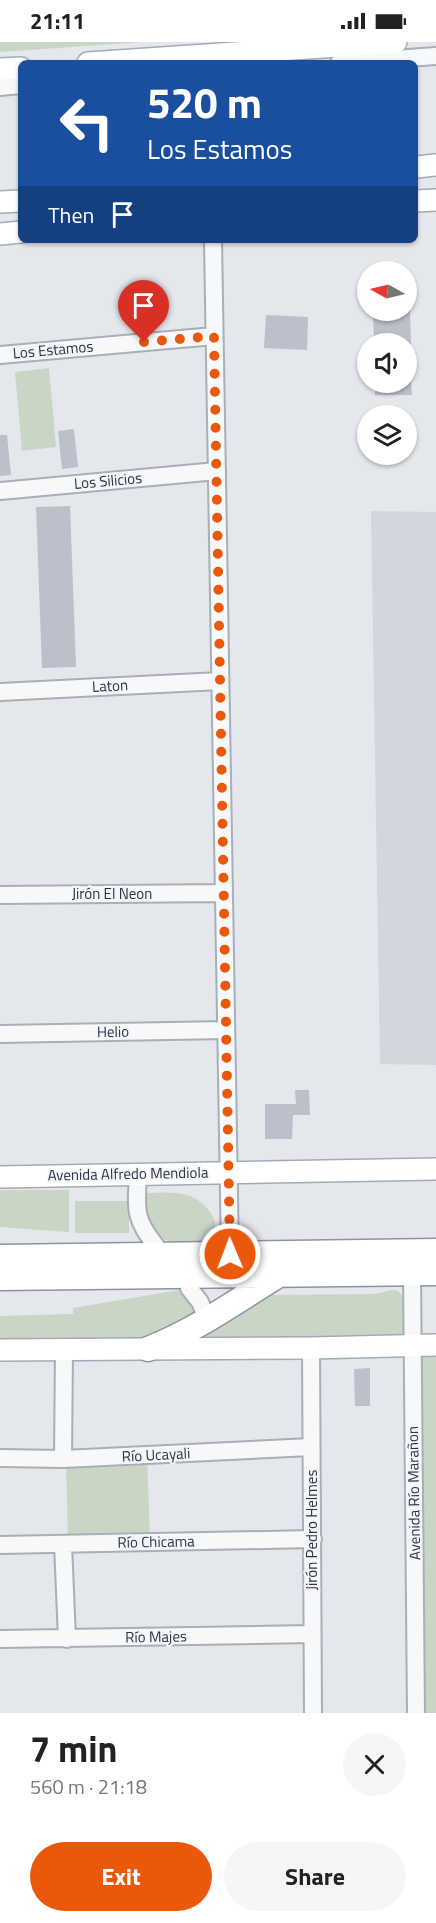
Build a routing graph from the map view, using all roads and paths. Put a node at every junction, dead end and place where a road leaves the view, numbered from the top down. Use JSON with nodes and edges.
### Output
{"nodes":[{"id":1,"x":396,"y":42,"type":"edge"},
{"id":2,"x":436,"y":56,"type":"edge"},
{"id":3,"x":132,"y":60,"type":"edge"},
{"id":4,"x":381,"y":60,"type":"edge"},
{"id":5,"x":18,"y":68,"type":"edge"},
{"id":6,"x":0,"y":69,"type":"edge"},
{"id":7,"x":18,"y":86,"type":"edge"},
{"id":8,"x":0,"y":87,"type":"edge"},
{"id":9,"x":436,"y":165,"type":"edge"},
{"id":10,"x":418,"y":167,"type":"edge"},
{"id":11,"x":436,"y":200,"type":"edge"},
{"id":12,"x":18,"y":201,"type":"edge"},
{"id":13,"x":418,"y":201,"type":"edge"},
{"id":14,"x":0,"y":202,"type":"edge"},
{"id":15,"x":18,"y":232,"type":"edge"},
{"id":16,"x":0,"y":234,"type":"edge"},
{"id":17,"x":213,"y":243,"type":"edge"},
{"id":18,"x":214,"y":336,"type":"junction"},
{"id":19,"x":0,"y":355,"type":"edge"},
{"id":20,"x":217,"y":471,"type":"junction"},
{"id":21,"x":0,"y":491,"type":"edge"},
{"id":22,"x":220,"y":681,"type":"junction"},
{"id":23,"x":0,"y":692,"type":"edge"},
{"id":24,"x":224,"y":893,"type":"junction"},
{"id":25,"x":0,"y":895,"type":"edge"},
{"id":26,"x":226,"y":1030,"type":"junction"},
{"id":27,"x":0,"y":1034,"type":"edge"},
{"id":28,"x":436,"y":1169,"type":"edge"},
{"id":29,"x":229,"y":1172,"type":"junction"},
{"id":30,"x":138,"y":1175,"type":"junction"},
{"id":31,"x":0,"y":1177,"type":"edge"},
{"id":32,"x":156,"y":1246,"type":"dead end"},
{"id":33,"x":436,"y":1251,"type":"edge"},
{"id":34,"x":230,"y":1254,"type":"junction"},
{"id":35,"x":0,"y":1257,"type":"edge"},
{"id":36,"x":412,"y":1273,"type":"junction"},
{"id":37,"x":436,"y":1273,"type":"edge"},
{"id":38,"x":279,"y":1275,"type":"junction"},
{"id":39,"x":0,"y":1278,"type":"edge"},
{"id":40,"x":189,"y":1288,"type":"dead end"},
{"id":41,"x":207,"y":1319,"type":"junction"},
{"id":42,"x":412,"y":1345,"type":"junction"},
{"id":43,"x":436,"y":1345,"type":"edge"},
{"id":44,"x":311,"y":1348,"type":"junction"},
{"id":45,"x":148,"y":1349,"type":"junction"},
{"id":46,"x":0,"y":1350,"type":"edge"},
{"id":47,"x":64,"y":1350,"type":"junction"},
{"id":48,"x":311,"y":1447,"type":"junction"},
{"id":49,"x":0,"y":1458,"type":"edge"},
{"id":50,"x":63,"y":1459,"type":"junction"},
{"id":51,"x":312,"y":1539,"type":"junction"},
{"id":52,"x":63,"y":1544,"type":"junction"},
{"id":53,"x":0,"y":1545,"type":"edge"},
{"id":54,"x":312,"y":1634,"type":"junction"},
{"id":55,"x":0,"y":1639,"type":"edge"},
{"id":56,"x":67,"y":1639,"type":"junction"},
{"id":57,"x":313,"y":1713,"type":"edge"},
{"id":58,"x":416,"y":1713,"type":"edge"}],
"edges":[{"from":1,"to":3,"type":"main road"},
{"from":2,"to":4,"type":"street"},
{"from":5,"to":6,"type":"main road"},
{"from":7,"to":8,"type":"street"},
{"from":9,"to":10,"type":"main road"},
{"from":11,"to":13,"type":"main road"},
{"from":12,"to":14,"type":"main road"},
{"from":15,"to":16,"type":"main road"},
{"from":17,"to":18,"type":"street"},
{"from":18,"to":19,"type":"street","name":"Los Estamos"},
{"from":18,"to":20,"type":"street"},
{"from":20,"to":21,"type":"street","name":"Los Silicios"},
{"from":20,"to":22,"type":"street"},
{"from":22,"to":23,"type":"street","name":"Laton"},
{"from":22,"to":24,"type":"street"},
{"from":24,"to":25,"type":"street","name":"Jirón El Neon"},
{"from":24,"to":26,"type":"street"},
{"from":26,"to":27,"type":"street","name":"Helio"},
{"from":26,"to":29,"type":"street"},
{"from":28,"to":29,"type":"main road","name":"Avenida Alfredo Mendiola"},
{"from":29,"to":30,"type":"main road","name":"Avenida Alfredo Mendiola"},
{"from":29,"to":34,"type":"street"},
{"from":30,"to":31,"type":"main road","name":"Avenida Alfredo Mendiola"},
{"from":30,"to":32,"type":"street"},
{"from":33,"to":34,"type":"highway"},
{"from":34,"to":35,"type":"highway"},
{"from":36,"to":37,"type":"highway"},
{"from":36,"to":38,"type":"highway"},
{"from":36,"to":42,"type":"street","name":"Avenida Río Marañon"},
{"from":38,"to":39,"type":"highway"},
{"from":38,"to":41,"type":"highway"},
{"from":40,"to":41,"type":"street"},
{"from":41,"to":45,"type":"highway"},
{"from":42,"to":43,"type":"main road"},
{"from":42,"to":44,"type":"main road"},
{"from":42,"to":58,"type":"street","name":"Avenida Río Marañon"},
{"from":44,"to":45,"type":"main road"},
{"from":44,"to":48,"type":"street","name":"Jirón Pedro Helmes"},
{"from":45,"to":47,"type":"main road"},
{"from":46,"to":47,"type":"main road"},
{"from":47,"to":50,"type":"street"},
{"from":48,"to":50,"type":"street","name":"Río Ucayali"},
{"from":48,"to":51,"type":"street","name":"Jirón Pedro Helmes"},
{"from":49,"to":50,"type":"street","name":"Río Ucayali"},
{"from":51,"to":52,"type":"street","name":"Río Chicama"},
{"from":51,"to":54,"type":"street","name":"Jirón Pedro Helmes"},
{"from":52,"to":53,"type":"street","name":"Río Chicama"},
{"from":52,"to":56,"type":"street"},
{"from":54,"to":56,"type":"street","name":"Río Majes"},
{"from":54,"to":57,"type":"street","name":"Jirón Pedro Helmes"},
{"from":55,"to":56,"type":"street","name":"Río Majes"}]}
